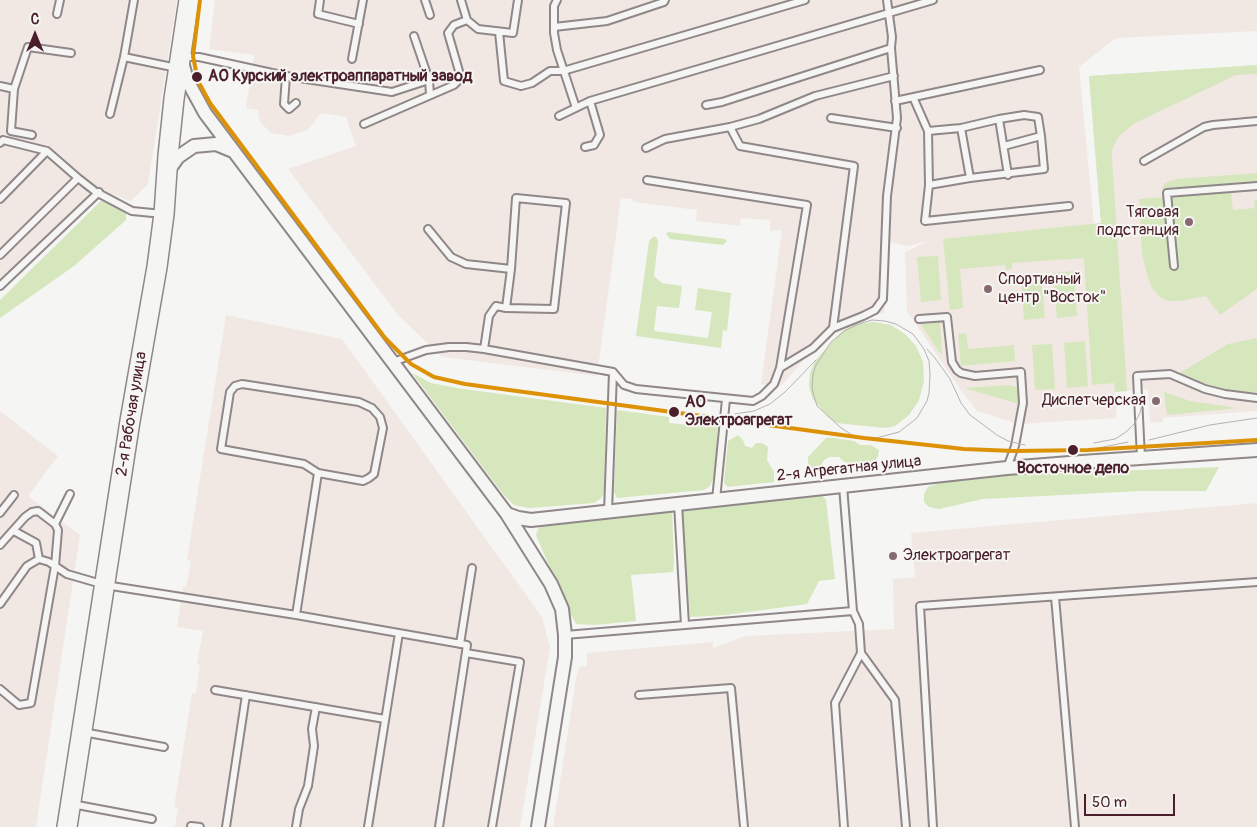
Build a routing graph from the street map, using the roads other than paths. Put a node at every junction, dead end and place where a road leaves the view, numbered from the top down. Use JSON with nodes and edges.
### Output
{"nodes":[{"id":1,"x":60,"y":0,"type":"edge"},
{"id":2,"x":134,"y":0,"type":"edge"},
{"id":3,"x":189,"y":0,"type":"edge"},
{"id":4,"x":320,"y":0,"type":"edge"},
{"id":5,"x":363,"y":0,"type":"edge"},
{"id":6,"x":425,"y":0,"type":"edge"},
{"id":7,"x":461,"y":0,"type":"edge"},
{"id":8,"x":518,"y":0,"type":"edge"},
{"id":9,"x":557,"y":0,"type":"edge"},
{"id":10,"x":665,"y":0,"type":"edge"},
{"id":11,"x":782,"y":0,"type":"edge"},
{"id":12,"x":805,"y":0,"type":"edge"},
{"id":13,"x":887,"y":0,"type":"edge"},
{"id":14,"x":934,"y":0,"type":"edge"},
{"id":15,"x":794,"y":3,"type":"junction"},
{"id":16,"x":890,"y":12,"type":"junction"},
{"id":17,"x":57,"y":14,"type":"dead end"},
{"id":18,"x":430,"y":15,"type":"dead end"},
{"id":19,"x":467,"y":20,"type":"junction"},
{"id":20,"x":359,"y":24,"type":"junction"},
{"id":21,"x":554,"y":27,"type":"junction"},
{"id":22,"x":499,"y":32,"type":"junction"},
{"id":23,"x":414,"y":36,"type":"dead end"},
{"id":24,"x":891,"y":48,"type":"junction"},
{"id":25,"x":70,"y":53,"type":"dead end"},
{"id":26,"x":124,"y":57,"type":"junction"},
{"id":27,"x":352,"y":58,"type":"dead end"},
{"id":28,"x":179,"y":63,"type":"junction"},
{"id":29,"x":1040,"y":70,"type":"dead end"},
{"id":30,"x":563,"y":71,"type":"junction"},
{"id":31,"x":286,"y":76,"type":"junction"},
{"id":32,"x":894,"y":76,"type":"junction"},
{"id":33,"x":429,"y":80,"type":"junction"},
{"id":34,"x":0,"y":86,"type":"edge"},
{"id":35,"x":14,"y":89,"type":"junction"},
{"id":36,"x":430,"y":95,"type":"junction"},
{"id":37,"x":913,"y":98,"type":"junction"},
{"id":38,"x":895,"y":100,"type":"junction"},
{"id":39,"x":590,"y":101,"type":"junction"},
{"id":40,"x":296,"y":103,"type":"dead end"},
{"id":41,"x":706,"y":105,"type":"dead end"},
{"id":42,"x":576,"y":108,"type":"junction"},
{"id":43,"x":110,"y":114,"type":"dead end"},
{"id":44,"x":559,"y":116,"type":"dead end"},
{"id":45,"x":831,"y":118,"type":"dead end"},
{"id":46,"x":999,"y":119,"type":"junction"},
{"id":47,"x":1257,"y":121,"type":"edge"},
{"id":48,"x":364,"y":124,"type":"dead end"},
{"id":49,"x":730,"y":126,"type":"junction"},
{"id":50,"x":897,"y":128,"type":"junction"},
{"id":51,"x":961,"y":128,"type":"junction"},
{"id":52,"x":928,"y":131,"type":"junction"},
{"id":53,"x":32,"y":135,"type":"dead end"},
{"id":54,"x":1042,"y":136,"type":"junction"},
{"id":55,"x":0,"y":143,"type":"edge"},
{"id":56,"x":1004,"y":146,"type":"junction"},
{"id":57,"x":585,"y":147,"type":"dead end"},
{"id":58,"x":646,"y":148,"type":"dead end"},
{"id":59,"x":47,"y":151,"type":"junction"},
{"id":60,"x":234,"y":151,"type":"junction"},
{"id":61,"x":1144,"y":161,"type":"dead end"},
{"id":62,"x":166,"y":175,"type":"junction"},
{"id":63,"x":1008,"y":175,"type":"junction"},
{"id":64,"x":78,"y":178,"type":"junction"},
{"id":65,"x":970,"y":178,"type":"junction"},
{"id":66,"x":647,"y":180,"type":"dead end"},
{"id":67,"x":929,"y":186,"type":"junction"},
{"id":68,"x":1257,"y":186,"type":"edge"},
{"id":69,"x":99,"y":192,"type":"junction"},
{"id":70,"x":0,"y":199,"type":"edge"},
{"id":71,"x":1069,"y":206,"type":"dead end"},
{"id":72,"x":164,"y":214,"type":"junction"},
{"id":73,"x":428,"y":229,"type":"dead end"},
{"id":74,"x":0,"y":255,"type":"edge"},
{"id":75,"x":1174,"y":266,"type":"dead end"},
{"id":76,"x":511,"y":269,"type":"junction"},
{"id":77,"x":0,"y":286,"type":"edge"},
{"id":78,"x":506,"y":308,"type":"junction"},
{"id":79,"x":919,"y":319,"type":"dead end"},
{"id":80,"x":833,"y":328,"type":"junction"},
{"id":81,"x":484,"y":349,"type":"junction"},
{"id":82,"x":393,"y":362,"type":"junction"},
{"id":83,"x":780,"y":368,"type":"junction"},
{"id":84,"x":613,"y":372,"type":"junction"},
{"id":85,"x":1257,"y":398,"type":"edge"},
{"id":86,"x":726,"y":399,"type":"junction"},
{"id":87,"x":1257,"y":450,"type":"edge"},
{"id":88,"x":1141,"y":457,"type":"junction"},
{"id":89,"x":1007,"y":468,"type":"junction"},
{"id":90,"x":318,"y":473,"type":"junction"},
{"id":91,"x":842,"y":486,"type":"junction"},
{"id":92,"x":70,"y":494,"type":"dead end"},
{"id":93,"x":14,"y":495,"type":"dead end"},
{"id":94,"x":716,"y":500,"type":"junction"},
{"id":95,"x":678,"y":504,"type":"junction"},
{"id":96,"x":608,"y":512,"type":"junction"},
{"id":97,"x":0,"y":513,"type":"edge"},
{"id":98,"x":507,"y":514,"type":"junction"},
{"id":99,"x":55,"y":524,"type":"junction"},
{"id":100,"x":14,"y":531,"type":"junction"},
{"id":101,"x":0,"y":545,"type":"edge"},
{"id":102,"x":40,"y":559,"type":"junction"},
{"id":103,"x":55,"y":566,"type":"junction"},
{"id":104,"x":472,"y":568,"type":"dead end"},
{"id":105,"x":1257,"y":582,"type":"edge"},
{"id":106,"x":105,"y":585,"type":"junction"},
{"id":107,"x":1055,"y":596,"type":"junction"},
{"id":108,"x":0,"y":604,"type":"edge"},
{"id":109,"x":854,"y":611,"type":"junction"},
{"id":110,"x":296,"y":615,"type":"junction"},
{"id":111,"x":685,"y":625,"type":"junction"},
{"id":112,"x":399,"y":633,"type":"junction"},
{"id":113,"x":565,"y":635,"type":"junction"},
{"id":114,"x":460,"y":644,"type":"junction"},
{"id":115,"x":466,"y":653,"type":"junction"},
{"id":116,"x":861,"y":653,"type":"junction"},
{"id":117,"x":0,"y":689,"type":"edge"},
{"id":118,"x":214,"y":690,"type":"dead end"},
{"id":119,"x":246,"y":695,"type":"junction"},
{"id":120,"x":639,"y":695,"type":"dead end"},
{"id":121,"x":316,"y":707,"type":"junction"},
{"id":122,"x":385,"y":719,"type":"junction"},
{"id":123,"x":82,"y":732,"type":"junction"},
{"id":124,"x":164,"y":747,"type":"dead end"},
{"id":125,"x":70,"y":804,"type":"junction"},
{"id":126,"x":152,"y":819,"type":"dead end"},
{"id":127,"x":191,"y":826,"type":"dead end"},
{"id":128,"x":67,"y":827,"type":"edge"},
{"id":129,"x":200,"y":827,"type":"edge"},
{"id":130,"x":226,"y":827,"type":"edge"},
{"id":131,"x":296,"y":827,"type":"edge"},
{"id":132,"x":368,"y":827,"type":"edge"},
{"id":133,"x":439,"y":827,"type":"edge"},
{"id":134,"x":492,"y":827,"type":"edge"},
{"id":135,"x":538,"y":827,"type":"edge"},
{"id":136,"x":744,"y":827,"type":"edge"},
{"id":137,"x":844,"y":827,"type":"edge"},
{"id":138,"x":906,"y":827,"type":"edge"},
{"id":139,"x":933,"y":827,"type":"edge"},
{"id":140,"x":1075,"y":827,"type":"edge"}],
"edges":[{"from":1,"to":17,"type":"lane"},
{"from":2,"to":26,"type":"lane"},
{"from":3,"to":28,"type":"main road","name":"2-я Рабочая улица"},
{"from":4,"to":20,"type":"lane"},
{"from":5,"to":20,"type":"lane"},
{"from":6,"to":18,"type":"lane"},
{"from":7,"to":19,"type":"lane"},
{"from":8,"to":22,"type":"lane"},
{"from":9,"to":21,"type":"lane"},
{"from":10,"to":21,"type":"lane"},
{"from":11,"to":15,"type":"lane"},
{"from":12,"to":15,"type":"lane"},
{"from":13,"to":16,"type":"lane"},
{"from":14,"to":16,"type":"lane"},
{"from":15,"to":30,"type":"lane"},
{"from":16,"to":24,"type":"lane"},
{"from":16,"to":39,"type":"lane"},
{"from":19,"to":22,"type":"lane"},
{"from":19,"to":36,"type":"lane"},
{"from":20,"to":27,"type":"lane"},
{"from":21,"to":30,"type":"lane"},
{"from":22,"to":30,"type":"lane"},
{"from":23,"to":33,"type":"lane"},
{"from":24,"to":32,"type":"lane"},
{"from":24,"to":41,"type":"lane"},
{"from":25,"to":35,"type":"lane"},
{"from":26,"to":28,"type":"lane"},
{"from":26,"to":43,"type":"lane"},
{"from":28,"to":31,"type":"lane"},
{"from":28,"to":60,"type":"street"},
{"from":28,"to":62,"type":"main road","name":"2-я Рабочая улица"},
{"from":29,"to":37,"type":"lane"},
{"from":30,"to":42,"type":"lane"},
{"from":31,"to":33,"type":"lane"},
{"from":31,"to":40,"type":"lane"},
{"from":32,"to":38,"type":"lane"},
{"from":32,"to":49,"type":"lane"},
{"from":33,"to":36,"type":"lane"},
{"from":34,"to":35,"type":"lane"},
{"from":35,"to":53,"type":"lane"},
{"from":36,"to":48,"type":"lane"},
{"from":37,"to":38,"type":"lane"},
{"from":37,"to":52,"type":"lane"},
{"from":38,"to":50,"type":"lane"},
{"from":39,"to":42,"type":"lane"},
{"from":39,"to":57,"type":"lane"},
{"from":42,"to":44,"type":"lane"},
{"from":45,"to":50,"type":"lane"},
{"from":46,"to":51,"type":"lane"},
{"from":46,"to":54,"type":"lane"},
{"from":46,"to":56,"type":"lane"},
{"from":47,"to":61,"type":"lane"},
{"from":49,"to":58,"type":"lane"},
{"from":49,"to":80,"type":"lane"},
{"from":50,"to":80,"type":"lane"},
{"from":51,"to":52,"type":"lane"},
{"from":51,"to":65,"type":"lane"},
{"from":52,"to":67,"type":"lane"},
{"from":54,"to":56,"type":"lane"},
{"from":54,"to":63,"type":"lane"},
{"from":55,"to":59,"type":"lane"},
{"from":56,"to":63,"type":"lane"},
{"from":59,"to":64,"type":"lane"},
{"from":59,"to":70,"type":"lane"},
{"from":60,"to":62,"type":"street"},
{"from":60,"to":82,"type":"street"},
{"from":62,"to":72,"type":"main road","name":"2-я Рабочая улица"},
{"from":63,"to":65,"type":"lane"},
{"from":64,"to":69,"type":"lane"},
{"from":64,"to":74,"type":"lane"},
{"from":65,"to":67,"type":"lane"},
{"from":66,"to":83,"type":"lane"},
{"from":67,"to":71,"type":"lane"},
{"from":68,"to":75,"type":"lane"},
{"from":69,"to":72,"type":"lane"},
{"from":69,"to":77,"type":"lane"},
{"from":72,"to":106,"type":"main road","name":"2-я Рабочая улица"},
{"from":73,"to":76,"type":"lane"},
{"from":76,"to":78,"type":"lane"},
{"from":76,"to":78,"type":"lane"},
{"from":78,"to":81,"type":"lane"},
{"from":79,"to":89,"type":"lane"},
{"from":80,"to":83,"type":"lane"},
{"from":81,"to":82,"type":"lane"},
{"from":81,"to":84,"type":"lane"},
{"from":82,"to":98,"type":"street"},
{"from":83,"to":86,"type":"lane"},
{"from":84,"to":86,"type":"lane"},
{"from":84,"to":96,"type":"lane"},
{"from":85,"to":88,"type":"lane"},
{"from":86,"to":94,"type":"lane"},
{"from":87,"to":88,"type":"street","name":"2-я Агрегатная улица"},
{"from":88,"to":89,"type":"street","name":"2-я Агрегатная улица"},
{"from":89,"to":91,"type":"street","name":"2-я Агрегатная улица"},
{"from":90,"to":90,"type":"lane"},
{"from":90,"to":110,"type":"lane"},
{"from":91,"to":94,"type":"street","name":"2-я Агрегатная улица"},
{"from":91,"to":109,"type":"lane"},
{"from":92,"to":99,"type":"lane"},
{"from":93,"to":97,"type":"lane"},
{"from":94,"to":95,"type":"street","name":"2-я Агрегатная улица"},
{"from":95,"to":96,"type":"street","name":"2-я Агрегатная улица"},
{"from":95,"to":111,"type":"lane"},
{"from":96,"to":98,"type":"street","name":"2-я Агрегатная улица"},
{"from":98,"to":113,"type":"street"},
{"from":99,"to":100,"type":"lane"},
{"from":99,"to":103,"type":"lane"},
{"from":100,"to":101,"type":"lane"},
{"from":100,"to":102,"type":"lane"},
{"from":102,"to":103,"type":"lane"},
{"from":102,"to":108,"type":"lane"},
{"from":103,"to":106,"type":"lane"},
{"from":103,"to":117,"type":"lane"},
{"from":104,"to":114,"type":"lane"},
{"from":105,"to":107,"type":"lane"},
{"from":106,"to":110,"type":"lane"},
{"from":106,"to":123,"type":"main road","name":"2-я Рабочая улица"},
{"from":107,"to":139,"type":"lane"},
{"from":107,"to":140,"type":"lane"},
{"from":109,"to":111,"type":"lane"},
{"from":109,"to":116,"type":"lane"},
{"from":110,"to":112,"type":"lane"},
{"from":111,"to":113,"type":"lane"},
{"from":112,"to":114,"type":"lane"},
{"from":112,"to":122,"type":"lane"},
{"from":113,"to":135,"type":"street"},
{"from":114,"to":115,"type":"lane"},
{"from":115,"to":133,"type":"lane"},
{"from":115,"to":134,"type":"lane"},
{"from":116,"to":137,"type":"lane"},
{"from":116,"to":138,"type":"lane"},
{"from":118,"to":119,"type":"lane"},
{"from":119,"to":121,"type":"lane"},
{"from":119,"to":130,"type":"lane"},
{"from":120,"to":136,"type":"lane"},
{"from":121,"to":122,"type":"lane"},
{"from":121,"to":131,"type":"lane"},
{"from":122,"to":132,"type":"lane"},
{"from":123,"to":124,"type":"lane"},
{"from":123,"to":125,"type":"main road","name":"2-я Рабочая улица"},
{"from":125,"to":126,"type":"lane"},
{"from":125,"to":128,"type":"main road","name":"2-я Рабочая улица"},
{"from":127,"to":129,"type":"lane"}]}
